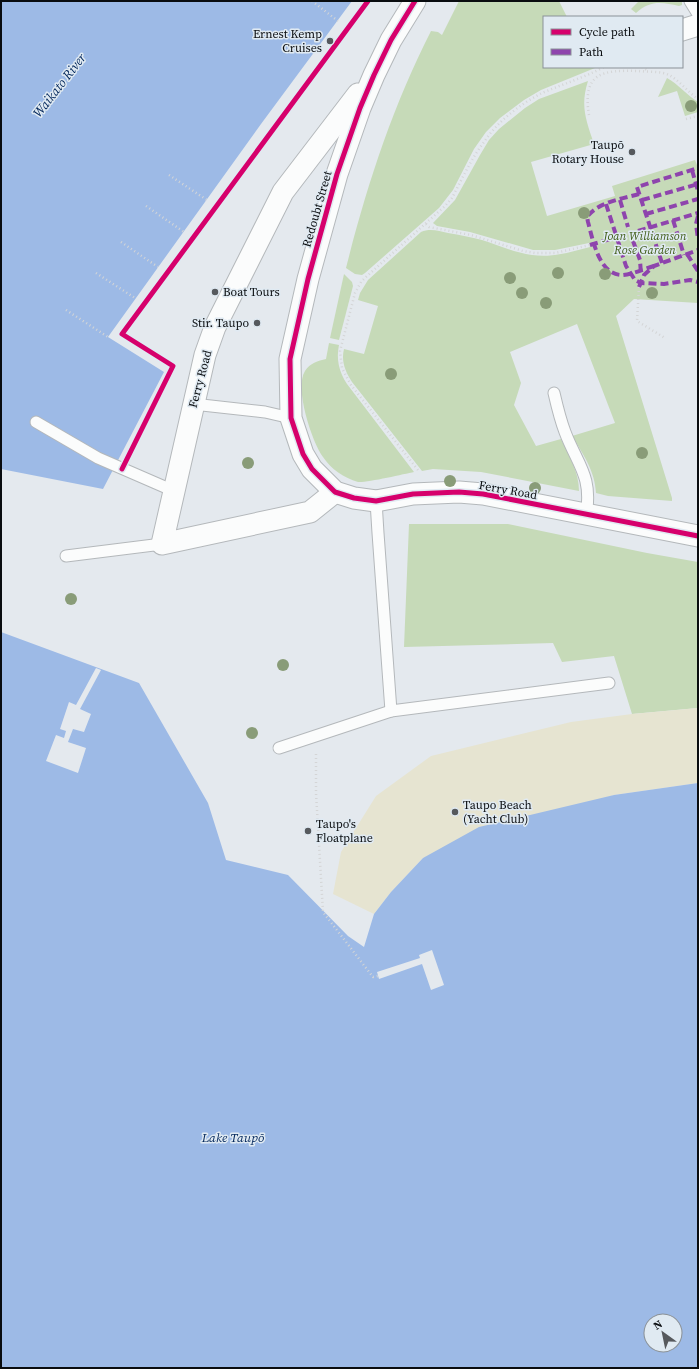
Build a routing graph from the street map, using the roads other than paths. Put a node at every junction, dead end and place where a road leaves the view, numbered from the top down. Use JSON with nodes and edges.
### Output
{"nodes":[{"id":1,"x":415,"y":1,"type":"edge"},
{"id":2,"x":690,"y":1,"type":"edge"},
{"id":3,"x":698,"y":14,"type":"edge"},
{"id":4,"x":698,"y":25,"type":"edge"},
{"id":5,"x":683,"y":30,"type":"edge"},
{"id":6,"x":374,"y":75,"type":"junction"},
{"id":7,"x":554,"y":392,"type":"dead end"},
{"id":8,"x":193,"y":404,"type":"junction"},
{"id":9,"x":36,"y":422,"type":"dead end"},
{"id":10,"x":294,"y":427,"type":"junction"},
{"id":11,"x":174,"y":491,"type":"junction"},
{"id":12,"x":335,"y":492,"type":"junction"},
{"id":13,"x":376,"y":501,"type":"junction"},
{"id":14,"x":586,"y":514,"type":"junction"},
{"id":15,"x":698,"y":536,"type":"edge"},
{"id":16,"x":162,"y":544,"type":"junction"},
{"id":17,"x":66,"y":556,"type":"dead end"},
{"id":18,"x":609,"y":683,"type":"dead end"},
{"id":19,"x":391,"y":711,"type":"junction"},
{"id":20,"x":279,"y":748,"type":"dead end"}],
"edges":[{"from":1,"to":6,"type":"street","name":"Redoubt Street"},
{"from":2,"to":3,"type":"lane"},
{"from":4,"to":5,"type":"street"},
{"from":6,"to":8,"type":"street","name":"Ferry Road"},
{"from":6,"to":10,"type":"street","name":"Redoubt Street"},
{"from":7,"to":14,"type":"lane"},
{"from":8,"to":10,"type":"lane"},
{"from":8,"to":11,"type":"street","name":"Ferry Road"},
{"from":9,"to":11,"type":"lane"},
{"from":10,"to":12,"type":"street","name":"Ferry Road"},
{"from":11,"to":16,"type":"street","name":"Ferry Road"},
{"from":12,"to":13,"type":"street","name":"Ferry Road"},
{"from":12,"to":16,"type":"street"},
{"from":13,"to":14,"type":"street","name":"Ferry Road"},
{"from":13,"to":19,"type":"lane"},
{"from":14,"to":15,"type":"street","name":"Ferry Road"},
{"from":16,"to":17,"type":"lane"},
{"from":18,"to":19,"type":"lane"},
{"from":19,"to":20,"type":"lane"}]}
